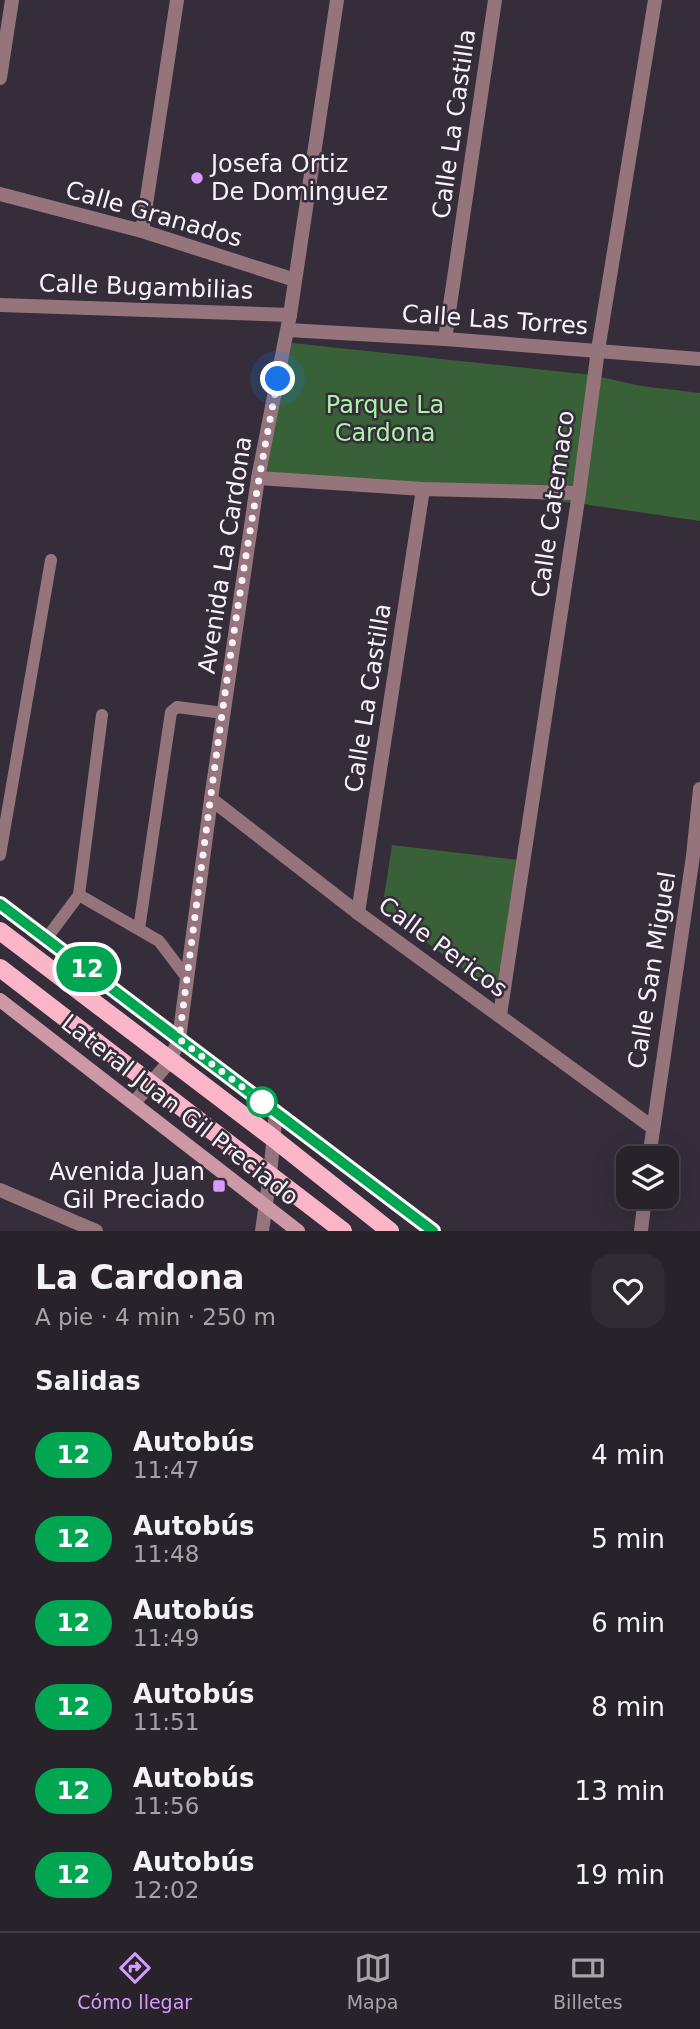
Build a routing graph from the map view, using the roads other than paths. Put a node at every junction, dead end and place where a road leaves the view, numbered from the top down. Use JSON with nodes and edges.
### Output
{"nodes":[{"id":1,"x":12,"y":0,"type":"edge"},
{"id":2,"x":177,"y":0,"type":"edge"},
{"id":3,"x":337,"y":0,"type":"edge"},
{"id":4,"x":495,"y":0,"type":"edge"},
{"id":5,"x":655,"y":0,"type":"edge"},
{"id":6,"x":0,"y":78,"type":"edge"},
{"id":7,"x":0,"y":194,"type":"edge"},
{"id":8,"x":142,"y":231,"type":"junction"},
{"id":9,"x":295,"y":280,"type":"junction"},
{"id":10,"x":0,"y":305,"type":"edge"},
{"id":11,"x":290,"y":315,"type":"junction"},
{"id":12,"x":288,"y":330,"type":"junction"},
{"id":13,"x":445,"y":339,"type":"junction"},
{"id":14,"x":598,"y":350,"type":"junction"},
{"id":15,"x":700,"y":359,"type":"edge"},
{"id":16,"x":258,"y":478,"type":"junction"},
{"id":17,"x":423,"y":489,"type":"junction"},
{"id":18,"x":579,"y":493,"type":"junction"},
{"id":19,"x":51,"y":560,"type":"dead end"},
{"id":20,"x":223,"y":713,"type":"junction"},
{"id":21,"x":102,"y":715,"type":"dead end"},
{"id":22,"x":700,"y":789,"type":"edge"},
{"id":23,"x":211,"y":799,"type":"junction"},
{"id":24,"x":0,"y":855,"type":"edge"},
{"id":25,"x":696,"y":856,"type":"edge"},
{"id":26,"x":79,"y":895,"type":"junction"},
{"id":27,"x":0,"y":904,"type":"edge"},
{"id":28,"x":358,"y":913,"type":"junction"},
{"id":29,"x":139,"y":929,"type":"junction"},
{"id":30,"x":0,"y":930,"type":"edge"},
{"id":31,"x":47,"y":939,"type":"junction"},
{"id":32,"x":0,"y":968,"type":"edge"},
{"id":33,"x":187,"y":978,"type":"junction"},
{"id":34,"x":0,"y":1000,"type":"edge"},
{"id":35,"x":499,"y":1015,"type":"junction"},
{"id":36,"x":179,"y":1039,"type":"junction"},
{"id":37,"x":170,"y":1061,"type":"junction"},
{"id":38,"x":150,"y":1084,"type":"junction"},
{"id":39,"x":134,"y":1103,"type":"junction"},
{"id":40,"x":276,"y":1112,"type":"junction"},
{"id":41,"x":652,"y":1127,"type":"junction"},
{"id":42,"x":273,"y":1138,"type":"junction"},
{"id":43,"x":650,"y":1146,"type":"edge"},
{"id":44,"x":270,"y":1175,"type":"junction"},
{"id":45,"x":0,"y":1190,"type":"edge"},
{"id":46,"x":266,"y":1206,"type":"junction"},
{"id":47,"x":644,"y":1209,"type":"edge"},
{"id":48,"x":96,"y":1231,"type":"edge"},
{"id":49,"x":262,"y":1231,"type":"edge"},
{"id":50,"x":298,"y":1231,"type":"edge"},
{"id":51,"x":343,"y":1231,"type":"edge"},
{"id":52,"x":390,"y":1231,"type":"edge"},
{"id":53,"x":433,"y":1231,"type":"edge"},
{"id":54,"x":641,"y":1231,"type":"edge"}],
"edges":[{"from":1,"to":6,"type":"street"},
{"from":2,"to":8,"type":"street"},
{"from":3,"to":9,"type":"street","name":"Avenida La Cardona"},
{"from":4,"to":13,"type":"street","name":"Calle La Castilla"},
{"from":5,"to":14,"type":"street","name":"Calle Catemaco"},
{"from":7,"to":8,"type":"street","name":"Calle Granados"},
{"from":8,"to":9,"type":"street","name":"Calle Granados"},
{"from":9,"to":11,"type":"street","name":"Avenida La Cardona"},
{"from":10,"to":11,"type":"street","name":"Calle Bugambilias"},
{"from":11,"to":12,"type":"street","name":"Avenida La Cardona"},
{"from":12,"to":13,"type":"street","name":"Calle Las Torres"},
{"from":12,"to":16,"type":"street","name":"Avenida La Cardona"},
{"from":13,"to":14,"type":"street","name":"Calle Las Torres"},
{"from":14,"to":15,"type":"street","name":"Calle Las Torres"},
{"from":14,"to":18,"type":"street","name":"Calle Catemaco"},
{"from":16,"to":17,"type":"street"},
{"from":16,"to":20,"type":"street","name":"Avenida La Cardona"},
{"from":17,"to":18,"type":"street"},
{"from":17,"to":28,"type":"street","name":"Calle La Castilla"},
{"from":18,"to":35,"type":"street","name":"Calle Catemaco"},
{"from":19,"to":24,"type":"lane"},
{"from":20,"to":23,"type":"street","name":"Avenida La Cardona"},
{"from":20,"to":29,"type":"lane"},
{"from":21,"to":26,"type":"lane"},
{"from":22,"to":25,"type":"street","name":"Calle San Miguel"},
{"from":23,"to":28,"type":"street","name":"Calle Pericos"},
{"from":23,"to":33,"type":"street","name":"Avenida La Cardona"},
{"from":25,"to":41,"type":"street","name":"Calle San Miguel"},
{"from":26,"to":29,"type":"lane"},
{"from":26,"to":31,"type":"lane"},
{"from":27,"to":31,"type":"main road"},
{"from":28,"to":35,"type":"street","name":"Calle Pericos"},
{"from":29,"to":33,"type":"lane"},
{"from":30,"to":37,"type":"main road"},
{"from":31,"to":36,"type":"main road"},
{"from":32,"to":38,"type":"main road"},
{"from":33,"to":36,"type":"street","name":"Avenida La Cardona"},
{"from":34,"to":39,"type":"main road","name":"Lateral Juan Gil Preciado"},
{"from":35,"to":41,"type":"street","name":"Calle Pericos"},
{"from":36,"to":37,"type":"street","name":"Avenida La Cardona"},
{"from":36,"to":40,"type":"main road"},
{"from":37,"to":38,"type":"street","name":"Avenida La Cardona"},
{"from":37,"to":42,"type":"main road"},
{"from":38,"to":39,"type":"street","name":"Avenida La Cardona"},
{"from":38,"to":44,"type":"main road"},
{"from":39,"to":46,"type":"main road","name":"Lateral Juan Gil Preciado"},
{"from":40,"to":42,"type":"street"},
{"from":40,"to":53,"type":"main road"},
{"from":41,"to":43,"type":"street","name":"Calle San Miguel"},
{"from":42,"to":44,"type":"street"},
{"from":42,"to":52,"type":"main road"},
{"from":44,"to":46,"type":"street"},
{"from":44,"to":51,"type":"main road"},
{"from":45,"to":48,"type":"street"},
{"from":46,"to":49,"type":"street"},
{"from":46,"to":50,"type":"main road","name":"Lateral Juan Gil Preciado"},
{"from":47,"to":54,"type":"street"}]}
